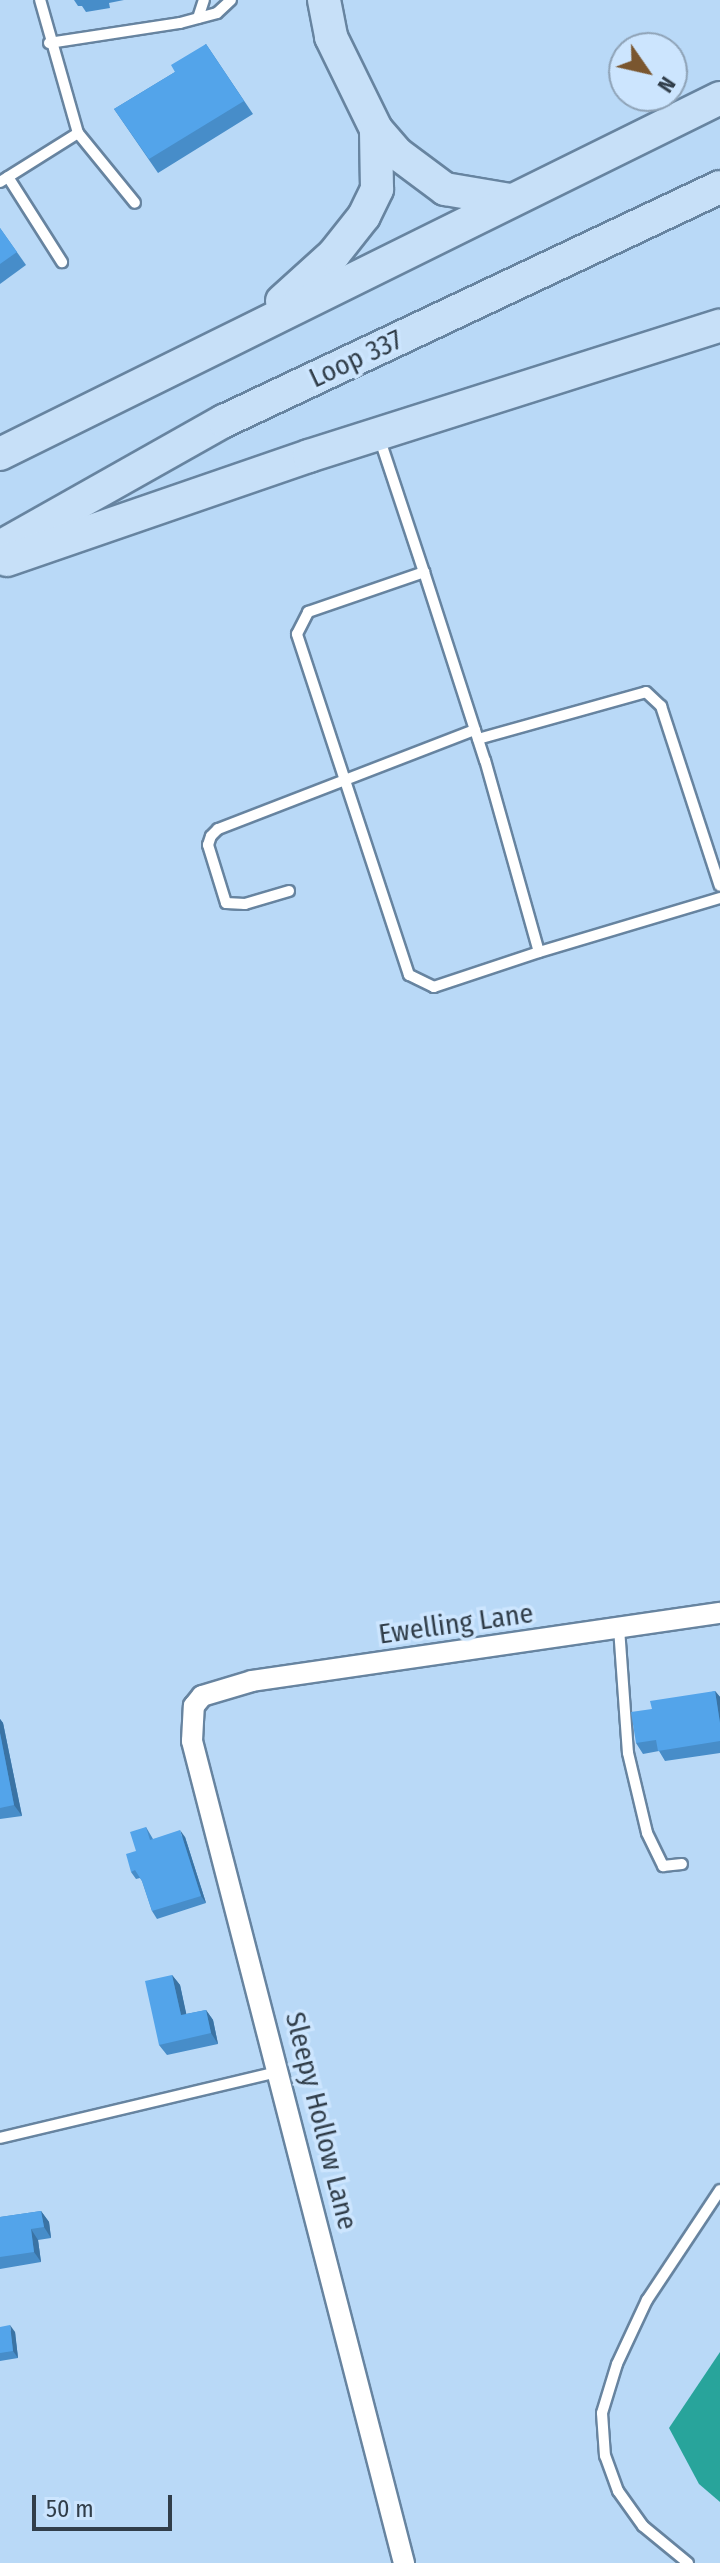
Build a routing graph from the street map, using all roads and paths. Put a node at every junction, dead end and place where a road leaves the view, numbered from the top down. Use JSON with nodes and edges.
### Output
{"nodes":[{"id":1,"x":40,"y":0,"type":"edge"},
{"id":2,"x":204,"y":0,"type":"edge"},
{"id":3,"x":231,"y":0,"type":"edge"},
{"id":4,"x":324,"y":0,"type":"edge"},
{"id":5,"x":198,"y":18,"type":"junction"},
{"id":6,"x":49,"y":43,"type":"junction"},
{"id":7,"x":720,"y":98,"type":"edge"},
{"id":8,"x":376,"y":129,"type":"junction"},
{"id":9,"x":78,"y":133,"type":"junction"},
{"id":10,"x":4,"y":180,"type":"edge"},
{"id":11,"x":720,"y":187,"type":"edge"},
{"id":12,"x":510,"y":200,"type":"junction"},
{"id":13,"x":135,"y":203,"type":"dead end"},
{"id":14,"x":62,"y":262,"type":"dead end"},
{"id":15,"x":720,"y":326,"type":"edge"},
{"id":16,"x":251,"y":329,"type":"junction"},
{"id":17,"x":379,"y":437,"type":"junction"},
{"id":18,"x":0,"y":454,"type":"edge"},
{"id":19,"x":0,"y":547,"type":"edge"},
{"id":20,"x":0,"y":562,"type":"edge"},
{"id":21,"x":424,"y":572,"type":"junction"},
{"id":22,"x":476,"y":734,"type":"junction"},
{"id":23,"x":345,"y":780,"type":"junction"},
{"id":24,"x":720,"y":886,"type":"edge"},
{"id":25,"x":289,"y":891,"type":"dead end"},
{"id":26,"x":720,"y":898,"type":"edge"},
{"id":27,"x":539,"y":952,"type":"junction"},
{"id":28,"x":720,"y":1613,"type":"edge"},
{"id":29,"x":619,"y":1628,"type":"junction"},
{"id":30,"x":202,"y":1696,"type":"joint"},
{"id":31,"x":682,"y":1864,"type":"dead end"},
{"id":32,"x":279,"y":2071,"type":"junction"},
{"id":33,"x":0,"y":2138,"type":"edge"},
{"id":34,"x":720,"y":2190,"type":"edge"},
{"id":35,"x":404,"y":2563,"type":"edge"},
{"id":36,"x":688,"y":2563,"type":"edge"}],
"edges":[{"from":1,"to":6,"type":"lane"},
{"from":2,"to":5,"type":"lane"},
{"from":3,"to":5,"type":"lane"},
{"from":4,"to":8,"type":"main road"},
{"from":5,"to":6,"type":"lane"},
{"from":6,"to":9,"type":"lane"},
{"from":7,"to":12,"type":"main road"},
{"from":8,"to":12,"type":"main road"},
{"from":8,"to":16,"type":"main road"},
{"from":9,"to":10,"type":"lane"},
{"from":9,"to":13,"type":"lane"},
{"from":10,"to":14,"type":"lane"},
{"from":11,"to":19,"type":"main road","name":"Loop 337"},
{"from":12,"to":16,"type":"main road"},
{"from":15,"to":17,"type":"main road"},
{"from":16,"to":18,"type":"main road"},
{"from":17,"to":20,"type":"main road"},
{"from":17,"to":21,"type":"lane"},
{"from":21,"to":22,"type":"lane"},
{"from":21,"to":23,"type":"lane"},
{"from":22,"to":23,"type":"lane"},
{"from":22,"to":24,"type":"lane"},
{"from":22,"to":27,"type":"lane"},
{"from":23,"to":25,"type":"lane"},
{"from":23,"to":27,"type":"lane"},
{"from":26,"to":27,"type":"lane"},
{"from":28,"to":29,"type":"street","name":"Ewelling Lane"},
{"from":29,"to":30,"type":"street","name":"Ewelling Lane"},
{"from":29,"to":31,"type":"lane"},
{"from":30,"to":32,"type":"street","name":"Sleepy Hollow Lane"},
{"from":32,"to":33,"type":"lane"},
{"from":32,"to":35,"type":"street","name":"Sleepy Hollow Lane"},
{"from":34,"to":36,"type":"lane"}]}
